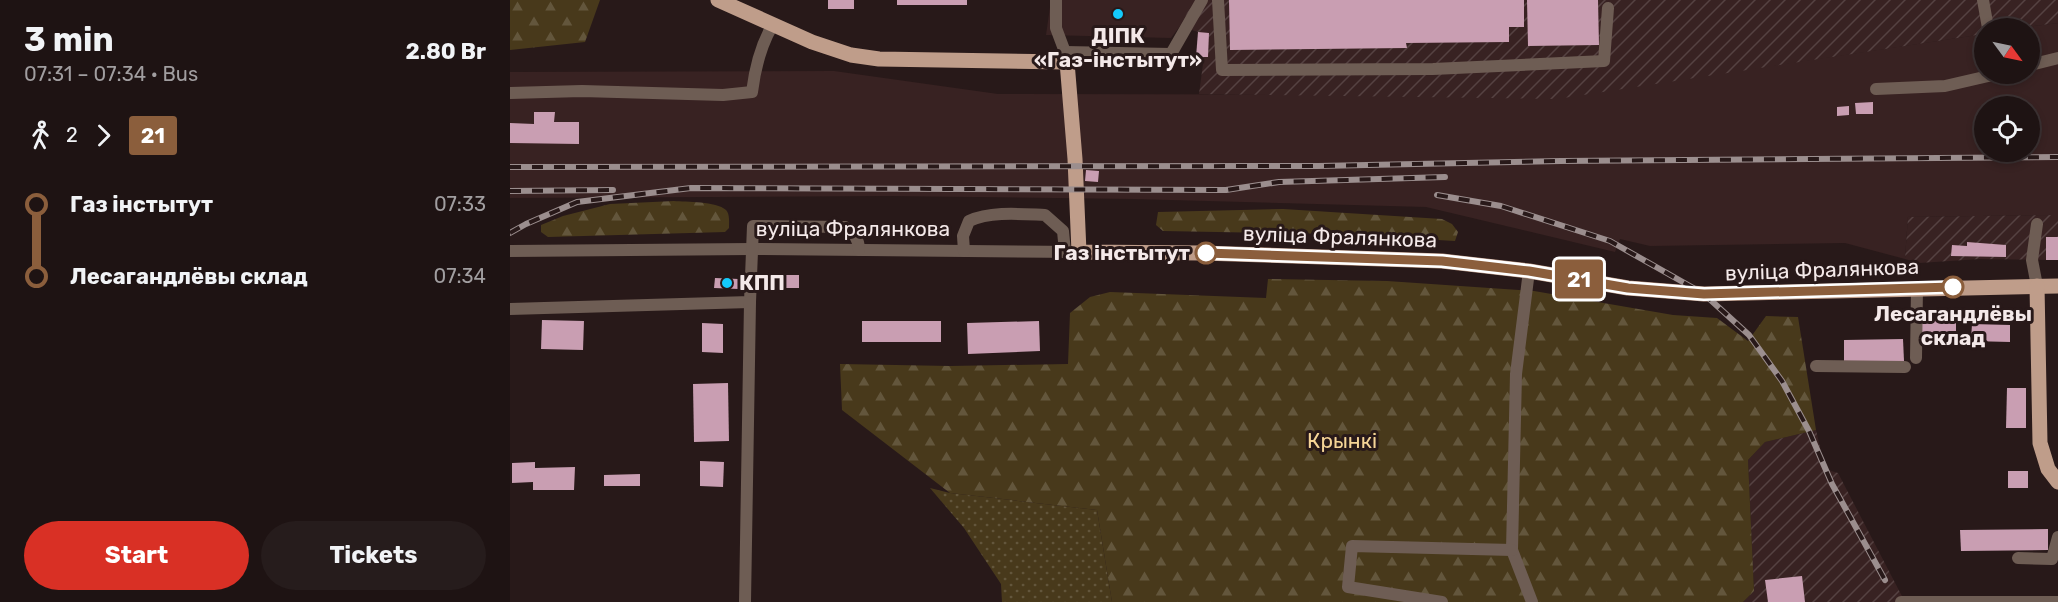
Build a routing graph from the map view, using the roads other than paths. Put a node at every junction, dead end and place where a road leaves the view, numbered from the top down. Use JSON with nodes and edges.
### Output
{"nodes":[{"id":1,"x":718,"y":0,"type":"edge"},
{"id":2,"x":1056,"y":0,"type":"edge"},
{"id":3,"x":1202,"y":0,"type":"edge"},
{"id":4,"x":1218,"y":0,"type":"edge"},
{"id":5,"x":1983,"y":0,"type":"edge"},
{"id":6,"x":1608,"y":8,"type":"dead end"},
{"id":7,"x":1986,"y":18,"type":"edge"},
{"id":8,"x":772,"y":26,"type":"junction"},
{"id":9,"x":1066,"y":57,"type":"junction"},
{"id":10,"x":2058,"y":58,"type":"edge"},
{"id":11,"x":2040,"y":62,"type":"edge"},
{"id":12,"x":1974,"y":79,"type":"edge"},
{"id":13,"x":1876,"y":89,"type":"dead end"},
{"id":14,"x":510,"y":93,"type":"edge"},
{"id":15,"x":2037,"y":224,"type":"dead end"},
{"id":16,"x":752,"y":249,"type":"junction"},
{"id":17,"x":859,"y":250,"type":"junction"},
{"id":18,"x":510,"y":251,"type":"edge"},
{"id":19,"x":964,"y":251,"type":"junction"},
{"id":20,"x":1072,"y":252,"type":"junction"},
{"id":21,"x":1529,"y":271,"type":"junction"},
{"id":22,"x":2037,"y":286,"type":"junction"},
{"id":23,"x":2058,"y":286,"type":"edge"},
{"id":24,"x":1917,"y":288,"type":"junction"},
{"id":25,"x":750,"y":302,"type":"junction"},
{"id":26,"x":510,"y":309,"type":"edge"},
{"id":27,"x":1916,"y":358,"type":"dead end"},
{"id":28,"x":1816,"y":366,"type":"dead end"},
{"id":29,"x":1905,"y":367,"type":"dead end"},
{"id":30,"x":2058,"y":482,"type":"edge"},
{"id":31,"x":2058,"y":537,"type":"edge"},
{"id":32,"x":1512,"y":550,"type":"junction"},
{"id":33,"x":2018,"y":558,"type":"dead end"},
{"id":34,"x":745,"y":602,"type":"edge"},
{"id":35,"x":1442,"y":602,"type":"edge"},
{"id":36,"x":1532,"y":602,"type":"edge"},
{"id":37,"x":1901,"y":602,"type":"edge"},
{"id":38,"x":2058,"y":602,"type":"edge"}],
"edges":[{"from":1,"to":8,"type":"main road"},
{"from":2,"to":9,"type":"street"},
{"from":3,"to":9,"type":"street"},
{"from":4,"to":6,"type":"street"},
{"from":5,"to":7,"type":"street"},
{"from":8,"to":9,"type":"main road"},
{"from":8,"to":14,"type":"street"},
{"from":9,"to":20,"type":"main road"},
{"from":10,"to":11,"type":"street"},
{"from":12,"to":13,"type":"street"},
{"from":15,"to":22,"type":"street"},
{"from":16,"to":17,"type":"street","name":"вуліца Фралянкова"},
{"from":16,"to":17,"type":"street"},
{"from":16,"to":18,"type":"street","name":"вуліца Фралянкова"},
{"from":16,"to":25,"type":"street"},
{"from":17,"to":19,"type":"street","name":"вуліца Фралянкова"},
{"from":19,"to":20,"type":"street","name":"вуліца Фралянкова"},
{"from":19,"to":20,"type":"street"},
{"from":20,"to":21,"type":"main road","name":"вуліца Фралянкова"},
{"from":21,"to":24,"type":"main road","name":"вуліца Фралянкова"},
{"from":21,"to":32,"type":"street"},
{"from":22,"to":23,"type":"main road","name":"вуліца Фралянкова"},
{"from":22,"to":24,"type":"main road","name":"вуліца Фралянкова"},
{"from":22,"to":30,"type":"main road"},
{"from":24,"to":27,"type":"street"},
{"from":25,"to":26,"type":"street"},
{"from":25,"to":34,"type":"street"},
{"from":28,"to":29,"type":"street"},
{"from":31,"to":33,"type":"street"},
{"from":32,"to":35,"type":"street"},
{"from":32,"to":36,"type":"street"},
{"from":37,"to":38,"type":"street"}]}
